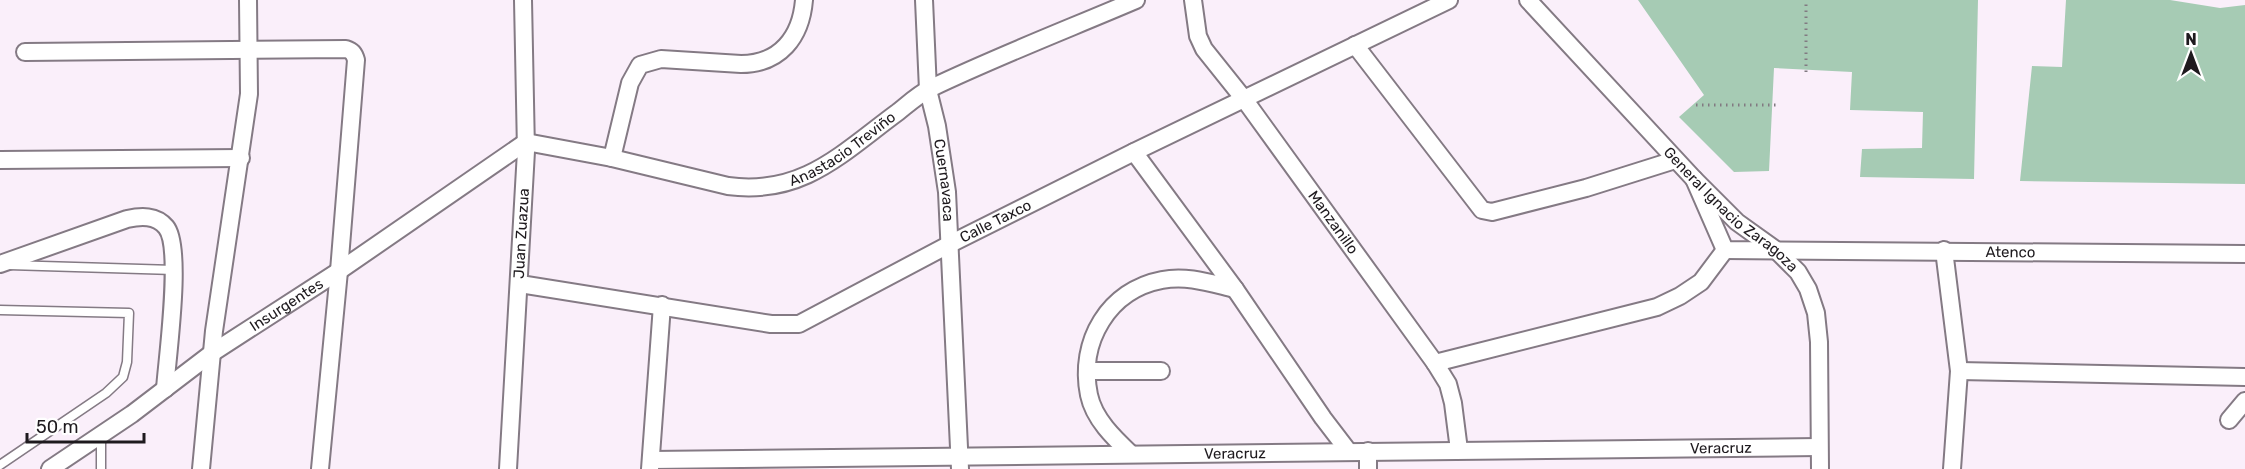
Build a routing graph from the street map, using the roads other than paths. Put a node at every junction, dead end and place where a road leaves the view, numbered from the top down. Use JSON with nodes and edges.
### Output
{"nodes":[{"id":1,"x":248,"y":0,"type":"edge"},
{"id":2,"x":524,"y":0,"type":"edge"},
{"id":3,"x":804,"y":0,"type":"edge"},
{"id":4,"x":924,"y":0,"type":"edge"},
{"id":5,"x":1136,"y":0,"type":"edge"},
{"id":6,"x":1193,"y":0,"type":"edge"},
{"id":7,"x":1449,"y":0,"type":"edge"},
{"id":8,"x":1528,"y":0,"type":"edge"},
{"id":9,"x":1355,"y":45,"type":"junction"},
{"id":10,"x":249,"y":49,"type":"junction"},
{"id":11,"x":25,"y":52,"type":"dead end"},
{"id":12,"x":928,"y":90,"type":"junction"},
{"id":13,"x":1244,"y":99,"type":"junction"},
{"id":14,"x":526,"y":142,"type":"junction"},
{"id":15,"x":1134,"y":152,"type":"junction"},
{"id":16,"x":241,"y":158,"type":"junction"},
{"id":17,"x":612,"y":158,"type":"junction"},
{"id":18,"x":0,"y":160,"type":"edge"},
{"id":19,"x":1675,"y":160,"type":"junction"},
{"id":20,"x":1694,"y":179,"type":"junction"},
{"id":21,"x":950,"y":244,"type":"junction"},
{"id":22,"x":1725,"y":250,"type":"junction"},
{"id":23,"x":1776,"y":250,"type":"junction"},
{"id":24,"x":1944,"y":250,"type":"junction"},
{"id":25,"x":2245,"y":254,"type":"edge"},
{"id":26,"x":0,"y":265,"type":"edge"},
{"id":27,"x":174,"y":270,"type":"junction"},
{"id":28,"x":339,"y":272,"type":"junction"},
{"id":29,"x":520,"y":284,"type":"junction"},
{"id":30,"x":1235,"y":289,"type":"junction"},
{"id":31,"x":662,"y":305,"type":"junction"},
{"id":32,"x":0,"y":310,"type":"edge"},
{"id":33,"x":212,"y":353,"type":"junction"},
{"id":34,"x":1436,"y":363,"type":"junction"},
{"id":35,"x":1087,"y":371,"type":"junction"},
{"id":36,"x":1161,"y":371,"type":"dead end"},
{"id":37,"x":1959,"y":371,"type":"junction"},
{"id":38,"x":2245,"y":377,"type":"edge"},
{"id":39,"x":165,"y":389,"type":"junction"},
{"id":40,"x":2245,"y":401,"type":"edge"},
{"id":41,"x":2229,"y":420,"type":"dead end"},
{"id":42,"x":101,"y":434,"type":"junction"},
{"id":43,"x":1819,"y":447,"type":"junction"},
{"id":44,"x":1459,"y":450,"type":"junction"},
{"id":45,"x":1368,"y":451,"type":"junction"},
{"id":46,"x":1349,"y":452,"type":"junction"},
{"id":47,"x":1131,"y":454,"type":"junction"},
{"id":48,"x":960,"y":462,"type":"edge"},
{"id":49,"x":0,"y":465,"type":"edge"},
{"id":50,"x":650,"y":465,"type":"edge"},
{"id":51,"x":50,"y":469,"type":"edge"},
{"id":52,"x":102,"y":469,"type":"edge"},
{"id":53,"x":201,"y":469,"type":"edge"},
{"id":54,"x":320,"y":469,"type":"edge"},
{"id":55,"x":508,"y":469,"type":"edge"},
{"id":56,"x":1368,"y":469,"type":"edge"},
{"id":57,"x":1820,"y":469,"type":"edge"},
{"id":58,"x":1952,"y":469,"type":"edge"}],
"edges":[{"from":1,"to":10,"type":"street"},
{"from":2,"to":14,"type":"street","name":"Juan Zuazua"},
{"from":3,"to":17,"type":"street"},
{"from":4,"to":12,"type":"street","name":"Cuernavaca"},
{"from":5,"to":12,"type":"street","name":"Anastacio Treviño"},
{"from":6,"to":13,"type":"street","name":"Manzanillo"},
{"from":7,"to":9,"type":"street","name":"Calle Taxco"},
{"from":8,"to":19,"type":"street","name":"General Ignacio Zaragoza"},
{"from":9,"to":13,"type":"street","name":"Calle Taxco"},
{"from":9,"to":19,"type":"street"},
{"from":10,"to":11,"type":"street"},
{"from":10,"to":16,"type":"street"},
{"from":10,"to":28,"type":"street"},
{"from":12,"to":17,"type":"street","name":"Anastacio Treviño"},
{"from":12,"to":21,"type":"street","name":"Cuernavaca"},
{"from":13,"to":15,"type":"street","name":"Calle Taxco"},
{"from":13,"to":34,"type":"street","name":"Manzanillo"},
{"from":14,"to":17,"type":"street","name":"Anastacio Treviño"},
{"from":14,"to":28,"type":"street","name":"Insurgentes"},
{"from":14,"to":29,"type":"street","name":"Juan Zuazua"},
{"from":15,"to":21,"type":"street","name":"Calle Taxco"},
{"from":15,"to":30,"type":"street"},
{"from":16,"to":18,"type":"street"},
{"from":16,"to":33,"type":"street"},
{"from":19,"to":20,"type":"street","name":"General Ignacio Zaragoza"},
{"from":20,"to":22,"type":"street"},
{"from":20,"to":23,"type":"street","name":"General Ignacio Zaragoza"},
{"from":21,"to":31,"type":"street","name":"Calle Taxco"},
{"from":21,"to":48,"type":"street","name":"Cuernavaca"},
{"from":22,"to":23,"type":"street","name":"Atenco"},
{"from":22,"to":34,"type":"street"},
{"from":23,"to":24,"type":"street","name":"Atenco"},
{"from":23,"to":43,"type":"street","name":"General Ignacio Zaragoza"},
{"from":24,"to":25,"type":"street","name":"Atenco"},
{"from":24,"to":37,"type":"street"},
{"from":26,"to":27,"type":"lane"},
{"from":26,"to":27,"type":"street"},
{"from":27,"to":39,"type":"street"},
{"from":28,"to":33,"type":"street","name":"Insurgentes"},
{"from":28,"to":54,"type":"street"},
{"from":29,"to":31,"type":"street","name":"Calle Taxco"},
{"from":29,"to":55,"type":"street","name":"Juan Zuazua"},
{"from":30,"to":35,"type":"street"},
{"from":30,"to":46,"type":"street"},
{"from":31,"to":50,"type":"street"},
{"from":32,"to":49,"type":"lane"},
{"from":33,"to":39,"type":"street","name":"Insurgentes"},
{"from":33,"to":53,"type":"street"},
{"from":34,"to":44,"type":"street","name":"Manzanillo"},
{"from":35,"to":36,"type":"street"},
{"from":35,"to":47,"type":"street"},
{"from":37,"to":38,"type":"street"},
{"from":37,"to":58,"type":"street"},
{"from":39,"to":42,"type":"street","name":"Insurgentes"},
{"from":40,"to":41,"type":"street"},
{"from":42,"to":51,"type":"street","name":"Insurgentes"},
{"from":42,"to":52,"type":"lane"},
{"from":43,"to":44,"type":"street","name":"Veracruz"},
{"from":43,"to":57,"type":"street","name":"General Ignacio Zaragoza"},
{"from":44,"to":45,"type":"street","name":"Veracruz"},
{"from":45,"to":46,"type":"street","name":"Veracruz"},
{"from":45,"to":56,"type":"street"},
{"from":46,"to":47,"type":"street","name":"Veracruz"},
{"from":47,"to":48,"type":"street","name":"Veracruz"},
{"from":48,"to":50,"type":"street","name":"Veracruz"}]}
